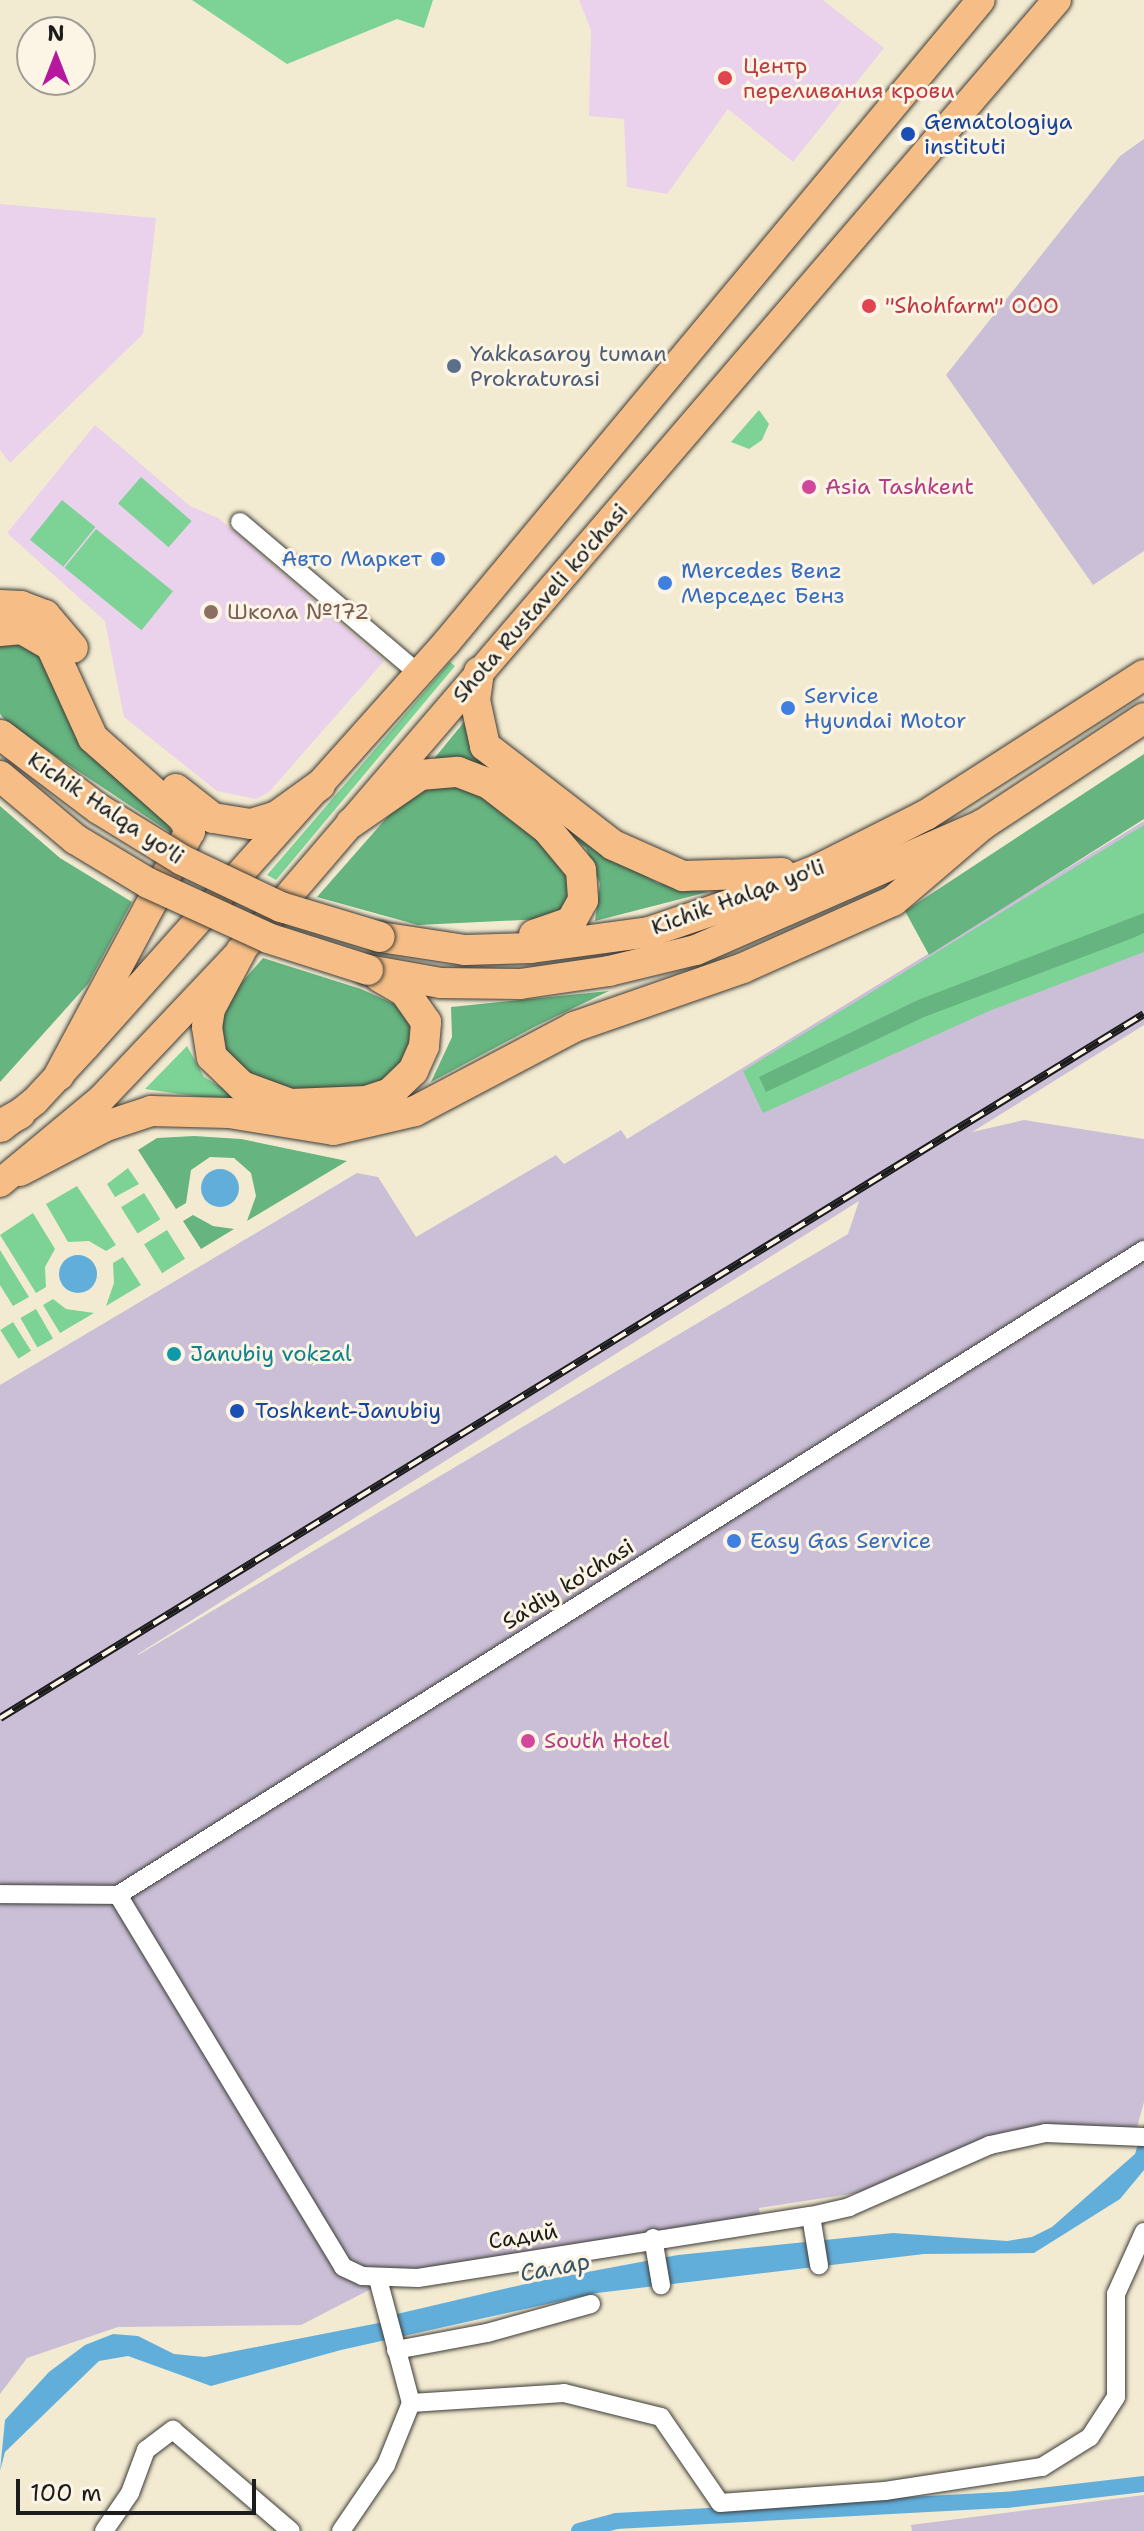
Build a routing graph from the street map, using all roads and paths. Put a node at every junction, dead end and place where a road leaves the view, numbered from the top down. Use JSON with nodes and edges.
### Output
{"nodes":[{"id":1,"x":981,"y":0,"type":"edge"},
{"id":2,"x":1057,"y":0,"type":"edge"},
{"id":3,"x":240,"y":522,"type":"dead end"},
{"id":4,"x":0,"y":605,"type":"edge"},
{"id":5,"x":0,"y":631,"type":"edge"},
{"id":6,"x":479,"y":672,"type":"junction"},
{"id":7,"x":419,"y":674,"type":"junction"},
{"id":8,"x":1144,"y":675,"type":"edge"},
{"id":9,"x":1144,"y":718,"type":"edge"},
{"id":10,"x":0,"y":735,"type":"edge"},
{"id":11,"x":0,"y":776,"type":"edge"},
{"id":12,"x":320,"y":785,"type":"junction"},
{"id":13,"x":351,"y":823,"type":"junction"},
{"id":14,"x":982,"y":825,"type":"junction"},
{"id":15,"x":819,"y":869,"type":"junction"},
{"id":16,"x":465,"y":950,"type":"junction"},
{"id":17,"x":241,"y":951,"type":"junction"},
{"id":18,"x":368,"y":970,"type":"junction"},
{"id":19,"x":59,"y":1075,"type":"junction"},
{"id":20,"x":7,"y":1122,"type":"edge"},
{"id":21,"x":10,"y":1177,"type":"edge"},
{"id":22,"x":1144,"y":1250,"type":"edge"},
{"id":23,"x":0,"y":1894,"type":"edge"},
{"id":24,"x":118,"y":1895,"type":"junction"},
{"id":25,"x":1137,"y":2137,"type":"edge"},
{"id":26,"x":811,"y":2216,"type":"junction"},
{"id":27,"x":1144,"y":2232,"type":"edge"},
{"id":28,"x":653,"y":2238,"type":"junction"},
{"id":29,"x":819,"y":2265,"type":"dead end"},
{"id":30,"x":378,"y":2279,"type":"junction"},
{"id":31,"x":661,"y":2285,"type":"dead end"},
{"id":32,"x":591,"y":2304,"type":"dead end"},
{"id":33,"x":395,"y":2348,"type":"junction"},
{"id":34,"x":411,"y":2403,"type":"junction"},
{"id":35,"x":348,"y":2528,"type":"edge"},
{"id":36,"x":104,"y":2531,"type":"edge"},
{"id":37,"x":291,"y":2531,"type":"edge"}],
"edges":[{"from":1,"to":7,"type":"main road","name":"Shota Rustaveli ko'chasi"},
{"from":2,"to":6,"type":"main road","name":"Shota Rustaveli ko'chasi"},
{"from":3,"to":7,"type":"street"},
{"from":4,"to":12,"type":"highway"},
{"from":5,"to":19,"type":"highway"},
{"from":6,"to":13,"type":"main road","name":"Shota Rustaveli ko'chasi"},
{"from":6,"to":15,"type":"highway"},
{"from":7,"to":12,"type":"main road","name":"Shota Rustaveli ko'chasi"},
{"from":8,"to":15,"type":"highway","name":"Kichik Halqa yo'li"},
{"from":9,"to":14,"type":"highway","name":"Kichik Halqa yo'li"},
{"from":10,"to":16,"type":"highway","name":"Kichik Halqa yo'li","bridge":true},
{"from":11,"to":18,"type":"highway","name":"Kichik Halqa yo'li","bridge":true},
{"from":12,"to":19,"type":"main road","name":"Shota Rustaveli ko'chasi"},
{"from":13,"to":16,"type":"highway"},
{"from":13,"to":17,"type":"main road","name":"Shota Rustaveli ko'chasi"},
{"from":14,"to":18,"type":"highway","name":"Kichik Halqa yo'li"},
{"from":14,"to":21,"type":"highway"},
{"from":15,"to":16,"type":"highway","name":"Kichik Halqa yo'li"},
{"from":17,"to":18,"type":"highway"},
{"from":17,"to":21,"type":"main road","name":"Shota Rustaveli ko'chasi"},
{"from":19,"to":20,"type":"main road","name":"Shota Rustaveli ko'chasi"},
{"from":22,"to":24,"type":"street","name":"Sa'diy ko'chasi"},
{"from":23,"to":24,"type":"street"},
{"from":24,"to":30,"type":"street","name":"Садий"},
{"from":25,"to":26,"type":"street","name":"Садий"},
{"from":26,"to":28,"type":"street","name":"Садий"},
{"from":26,"to":29,"type":"street"},
{"from":27,"to":34,"type":"street"},
{"from":28,"to":30,"type":"street","name":"Садий"},
{"from":28,"to":31,"type":"street"},
{"from":30,"to":33,"type":"street"},
{"from":32,"to":33,"type":"street"},
{"from":33,"to":34,"type":"street"},
{"from":34,"to":35,"type":"street"},
{"from":36,"to":37,"type":"street"}]}
